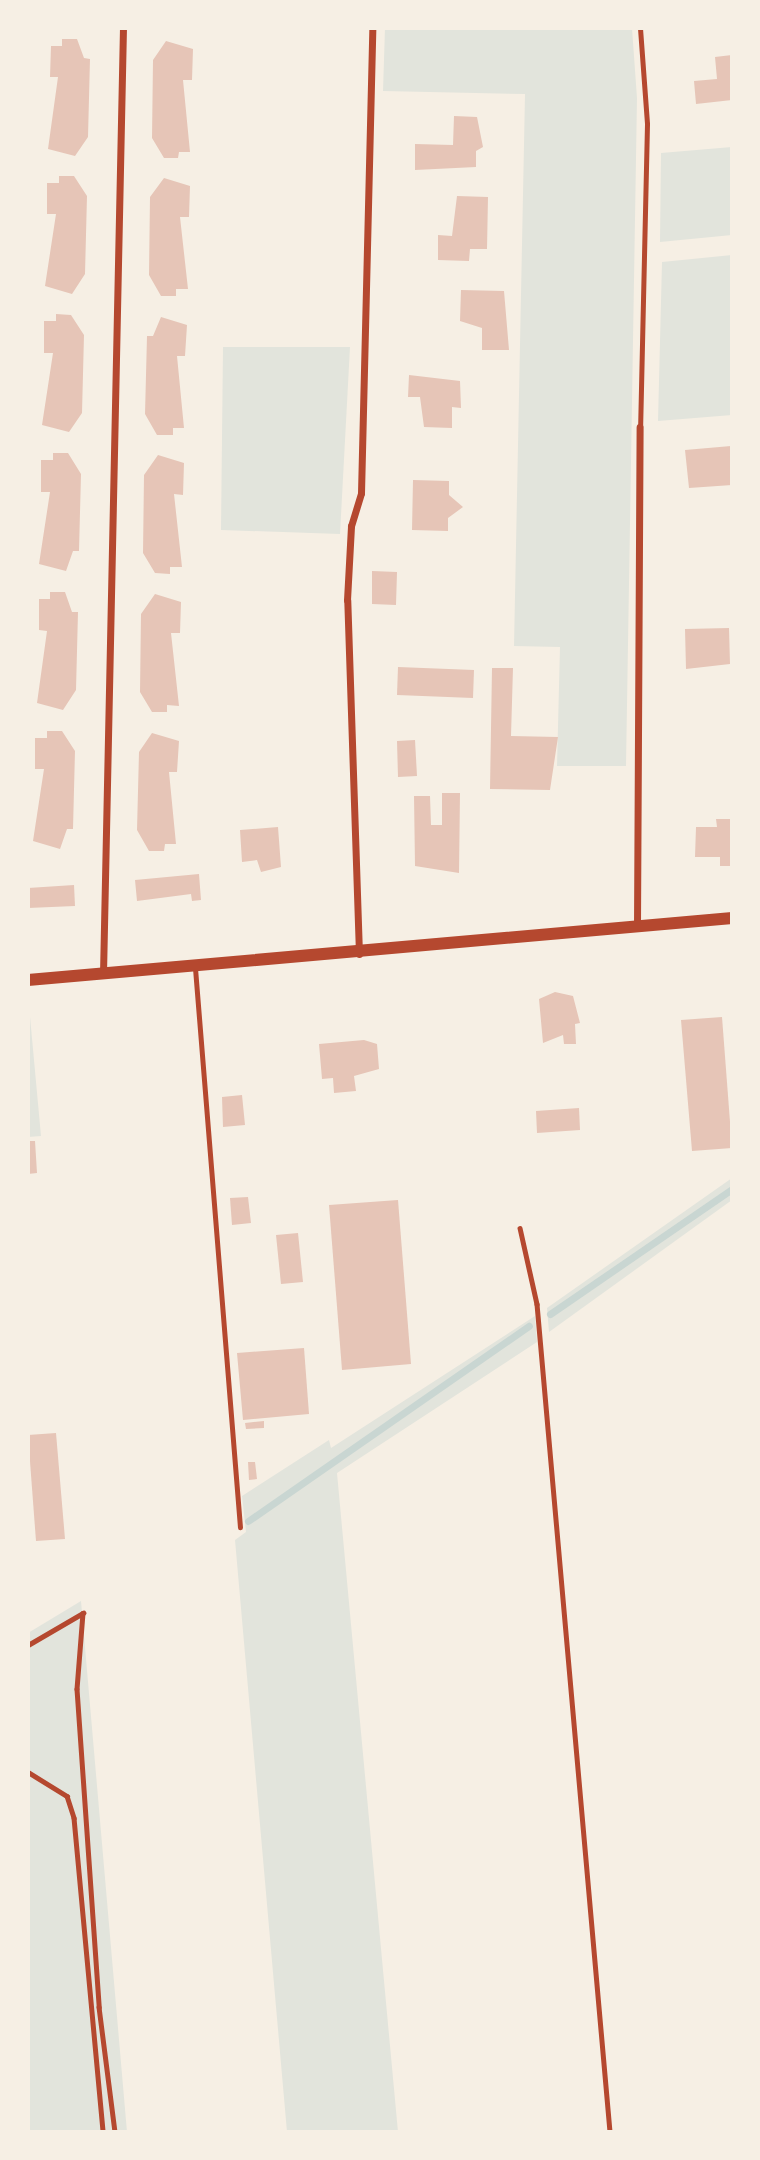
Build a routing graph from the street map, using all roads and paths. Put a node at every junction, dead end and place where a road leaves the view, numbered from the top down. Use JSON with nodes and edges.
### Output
{"nodes":[{"id":1,"x":123,"y":28,"type":"edge"},
{"id":2,"x":372,"y":28,"type":"edge"},
{"id":3,"x":640,"y":28,"type":"edge"},
{"id":4,"x":640,"y":427,"type":"joint"},
{"id":5,"x":732,"y":918,"type":"edge"},
{"id":6,"x":637,"y":926,"type":"junction"},
{"id":7,"x":359,"y":954,"type":"junction"},
{"id":8,"x":195,"y":968,"type":"junction"},
{"id":9,"x":103,"y":974,"type":"junction"},
{"id":10,"x":28,"y":980,"type":"edge"},
{"id":11,"x":520,"y":1228,"type":"dead end"},
{"id":12,"x":240,"y":1527,"type":"dead end"},
{"id":13,"x":28,"y":1645,"type":"edge"},
{"id":14,"x":28,"y":1772,"type":"edge"},
{"id":15,"x":103,"y":2132,"type":"edge"},
{"id":16,"x":116,"y":2132,"type":"edge"},
{"id":17,"x":610,"y":2132,"type":"edge"}],
"edges":[{"from":1,"to":9,"type":"street"},
{"from":2,"to":7,"type":"street"},
{"from":3,"to":4,"type":"lane"},
{"from":4,"to":6,"type":"street"},
{"from":5,"to":6,"type":"street"},
{"from":6,"to":7,"type":"street"},
{"from":7,"to":8,"type":"street"},
{"from":8,"to":9,"type":"street"},
{"from":8,"to":12,"type":"lane"},
{"from":9,"to":10,"type":"street"},
{"from":11,"to":17,"type":"path"},
{"from":13,"to":16,"type":"path"},
{"from":14,"to":15,"type":"path"}]}
